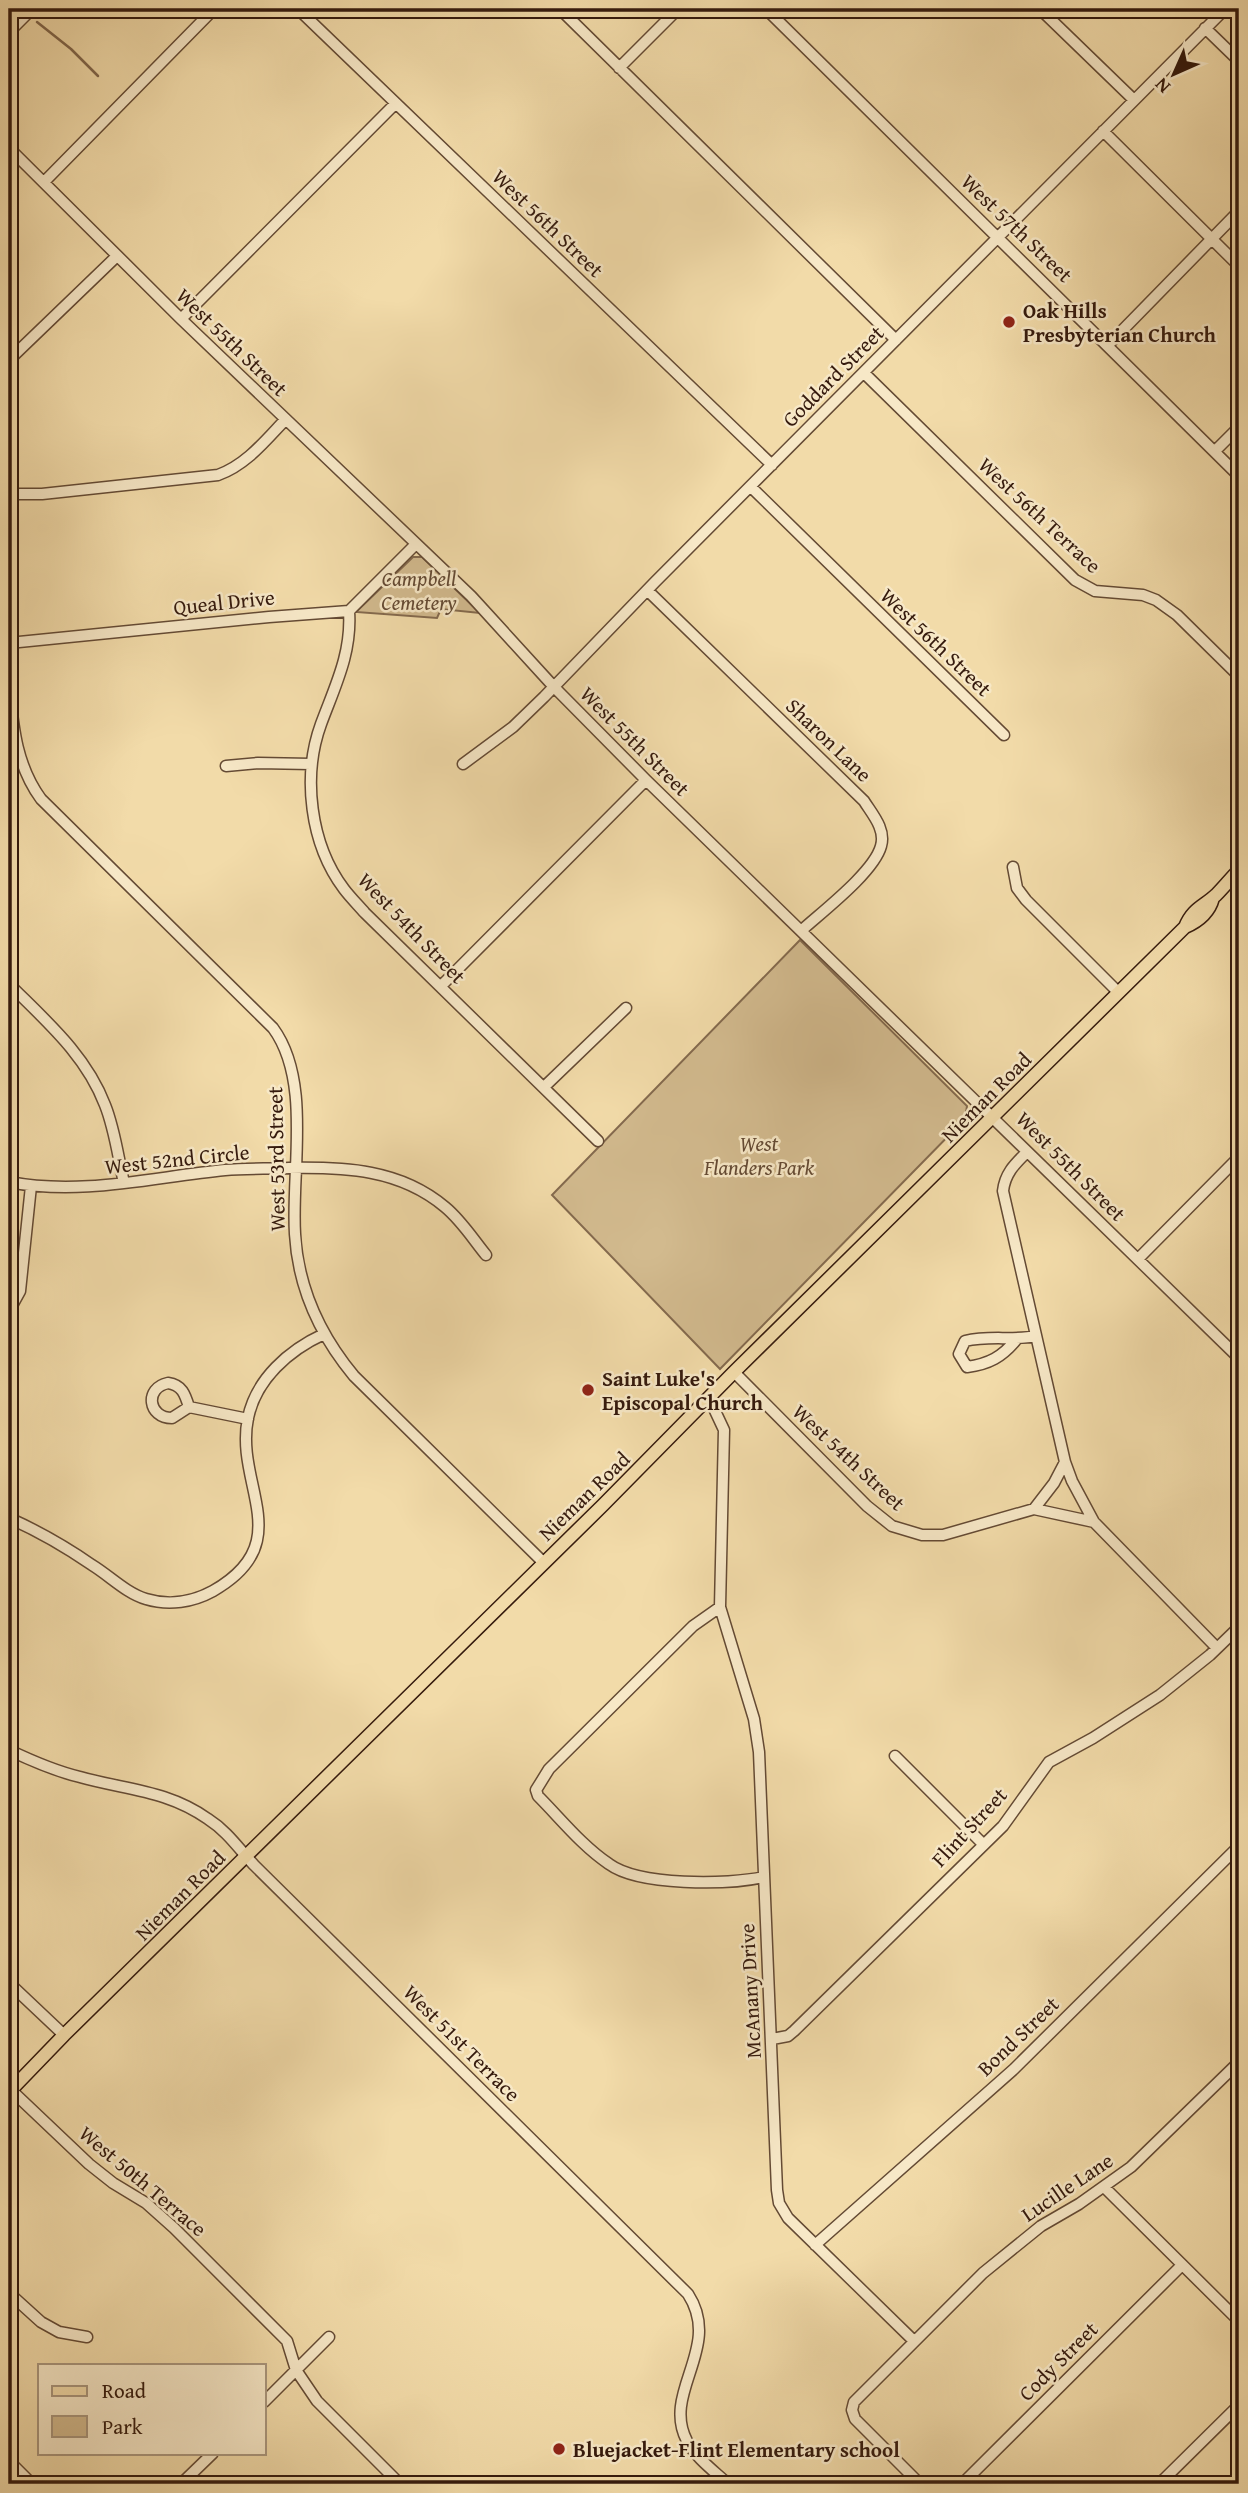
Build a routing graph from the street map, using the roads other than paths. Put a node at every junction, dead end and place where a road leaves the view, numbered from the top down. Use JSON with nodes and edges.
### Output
{"nodes":[{"id":1,"x":32,"y":9,"type":"edge"},
{"id":2,"x":214,"y":9,"type":"edge"},
{"id":3,"x":298,"y":9,"type":"edge"},
{"id":4,"x":560,"y":9,"type":"edge"},
{"id":5,"x":678,"y":9,"type":"edge"},
{"id":6,"x":766,"y":9,"type":"edge"},
{"id":7,"x":1040,"y":9,"type":"edge"},
{"id":8,"x":1225,"y":9,"type":"edge"},
{"id":9,"x":1205,"y":28,"type":"junction"},
{"id":10,"x":9,"y":32,"type":"edge"},
{"id":11,"x":1239,"y":61,"type":"edge"},
{"id":12,"x":619,"y":68,"type":"junction"},
{"id":13,"x":1134,"y":100,"type":"junction"},
{"id":14,"x":395,"y":104,"type":"junction"},
{"id":15,"x":1103,"y":131,"type":"junction"},
{"id":16,"x":9,"y":148,"type":"edge"},
{"id":17,"x":44,"y":182,"type":"junction"},
{"id":18,"x":1239,"y":211,"type":"edge"},
{"id":19,"x":998,"y":238,"type":"junction"},
{"id":20,"x":1212,"y":239,"type":"junction"},
{"id":21,"x":117,"y":256,"type":"junction"},
{"id":22,"x":1239,"y":266,"type":"edge"},
{"id":23,"x":181,"y":319,"type":"junction"},
{"id":24,"x":896,"y":341,"type":"junction"},
{"id":25,"x":1108,"y":345,"type":"junction"},
{"id":26,"x":9,"y":360,"type":"edge"},
{"id":27,"x":864,"y":373,"type":"junction"},
{"id":28,"x":285,"y":420,"type":"junction"},
{"id":29,"x":1239,"y":427,"type":"edge"},
{"id":30,"x":1215,"y":451,"type":"junction"},
{"id":31,"x":772,"y":465,"type":"junction"},
{"id":32,"x":1239,"y":476,"type":"edge"},
{"id":33,"x":751,"y":487,"type":"junction"},
{"id":34,"x":9,"y":494,"type":"edge"},
{"id":35,"x":416,"y":544,"type":"junction"},
{"id":36,"x":648,"y":591,"type":"junction"},
{"id":37,"x":349,"y":611,"type":"junction"},
{"id":38,"x":9,"y":643,"type":"edge"},
{"id":39,"x":1239,"y":676,"type":"edge"},
{"id":40,"x":9,"y":686,"type":"edge"},
{"id":41,"x":554,"y":687,"type":"junction"},
{"id":42,"x":1004,"y":735,"type":"dead end"},
{"id":43,"x":311,"y":764,"type":"junction"},
{"id":44,"x":463,"y":764,"type":"dead end"},
{"id":45,"x":226,"y":766,"type":"dead end"},
{"id":46,"x":646,"y":780,"type":"junction"},
{"id":47,"x":1013,"y":867,"type":"dead end"},
{"id":48,"x":1239,"y":870,"type":"edge"},
{"id":49,"x":802,"y":930,"type":"junction"},
{"id":50,"x":9,"y":985,"type":"edge"},
{"id":51,"x":441,"y":986,"type":"junction"},
{"id":52,"x":1118,"y":992,"type":"junction"},
{"id":53,"x":626,"y":1008,"type":"dead end"},
{"id":54,"x":544,"y":1087,"type":"junction"},
{"id":55,"x":994,"y":1117,"type":"junction"},
{"id":56,"x":598,"y":1141,"type":"dead end"},
{"id":57,"x":1027,"y":1152,"type":"junction"},
{"id":58,"x":1239,"y":1157,"type":"edge"},
{"id":59,"x":295,"y":1168,"type":"junction"},
{"id":60,"x":9,"y":1182,"type":"edge"},
{"id":61,"x":124,"y":1184,"type":"junction"},
{"id":62,"x":31,"y":1186,"type":"junction"},
{"id":63,"x":486,"y":1255,"type":"dead end"},
{"id":64,"x":1138,"y":1259,"type":"junction"},
{"id":65,"x":9,"y":1311,"type":"edge"},
{"id":66,"x":324,"y":1334,"type":"junction"},
{"id":67,"x":1036,"y":1336,"type":"junction"},
{"id":68,"x":1016,"y":1340,"type":"junction"},
{"id":69,"x":1239,"y":1358,"type":"edge"},
{"id":70,"x":734,"y":1372,"type":"junction"},
{"id":71,"x":709,"y":1398,"type":"junction"},
{"id":72,"x":189,"y":1406,"type":"dead end"},
{"id":73,"x":248,"y":1419,"type":"junction"},
{"id":74,"x":1065,"y":1462,"type":"junction"},
{"id":75,"x":1034,"y":1509,"type":"junction"},
{"id":76,"x":9,"y":1518,"type":"edge"},
{"id":77,"x":1094,"y":1522,"type":"junction"},
{"id":78,"x":543,"y":1562,"type":"junction"},
{"id":79,"x":720,"y":1607,"type":"junction"},
{"id":80,"x":1239,"y":1627,"type":"edge"},
{"id":81,"x":1217,"y":1648,"type":"junction"},
{"id":82,"x":9,"y":1750,"type":"edge"},
{"id":83,"x":895,"y":1756,"type":"dead end"},
{"id":84,"x":983,"y":1844,"type":"junction"},
{"id":85,"x":1239,"y":1846,"type":"edge"},
{"id":86,"x":246,"y":1856,"type":"junction"},
{"id":87,"x":764,"y":1877,"type":"junction"},
{"id":88,"x":9,"y":1983,"type":"edge"},
{"id":89,"x":64,"y":2035,"type":"junction"},
{"id":90,"x":772,"y":2039,"type":"junction"},
{"id":91,"x":1239,"y":2062,"type":"edge"},
{"id":92,"x":10,"y":2091,"type":"edge"},
{"id":93,"x":1104,"y":2187,"type":"junction"},
{"id":94,"x":815,"y":2245,"type":"junction"},
{"id":95,"x":1182,"y":2265,"type":"junction"},
{"id":96,"x":9,"y":2293,"type":"edge"},
{"id":97,"x":1239,"y":2321,"type":"edge"},
{"id":98,"x":87,"y":2337,"type":"dead end"},
{"id":99,"x":329,"y":2337,"type":"dead end"},
{"id":100,"x":914,"y":2341,"type":"junction"},
{"id":101,"x":296,"y":2370,"type":"junction"},
{"id":102,"x":266,"y":2400,"type":"edge"},
{"id":103,"x":1239,"y":2405,"type":"edge"},
{"id":104,"x":212,"y":2454,"type":"edge"},
{"id":105,"x":9,"y":2461,"type":"edge"},
{"id":106,"x":32,"y":2484,"type":"edge"},
{"id":107,"x":181,"y":2484,"type":"edge"},
{"id":108,"x":400,"y":2484,"type":"edge"},
{"id":109,"x":728,"y":2484,"type":"edge"},
{"id":110,"x":920,"y":2484,"type":"edge"},
{"id":111,"x":962,"y":2484,"type":"edge"},
{"id":112,"x":1159,"y":2484,"type":"edge"}],
"edges":[{"from":1,"to":10,"type":"street"},
{"from":2,"to":17,"type":"street"},
{"from":3,"to":14,"type":"street","name":"West 56th Street"},
{"from":4,"to":12,"type":"street"},
{"from":5,"to":12,"type":"street"},
{"from":6,"to":19,"type":"street","name":"West 57th Street"},
{"from":7,"to":13,"type":"street"},
{"from":8,"to":9,"type":"street","name":"Goddard Street"},
{"from":9,"to":11,"type":"street"},
{"from":9,"to":13,"type":"street","name":"Goddard Street"},
{"from":12,"to":24,"type":"street"},
{"from":13,"to":15,"type":"street","name":"Goddard Street"},
{"from":14,"to":23,"type":"street"},
{"from":14,"to":31,"type":"street","name":"West 56th Street"},
{"from":15,"to":19,"type":"street","name":"Goddard Street"},
{"from":15,"to":20,"type":"street"},
{"from":16,"to":17,"type":"street","name":"West 55th Street"},
{"from":17,"to":21,"type":"street","name":"West 55th Street"},
{"from":18,"to":20,"type":"street"},
{"from":19,"to":24,"type":"street","name":"Goddard Street"},
{"from":19,"to":25,"type":"street","name":"West 57th Street"},
{"from":20,"to":22,"type":"street"},
{"from":20,"to":25,"type":"street"},
{"from":21,"to":23,"type":"street","name":"West 55th Street"},
{"from":21,"to":26,"type":"street"},
{"from":23,"to":28,"type":"street","name":"West 55th Street"},
{"from":24,"to":27,"type":"street","name":"Goddard Street"},
{"from":25,"to":30,"type":"street","name":"West 57th Street"},
{"from":27,"to":31,"type":"street","name":"Goddard Street"},
{"from":27,"to":39,"type":"street","name":"West 56th Terrace"},
{"from":28,"to":34,"type":"street"},
{"from":28,"to":35,"type":"street","name":"West 55th Street"},
{"from":29,"to":30,"type":"street"},
{"from":30,"to":32,"type":"street","name":"West 57th Street"},
{"from":31,"to":33,"type":"street","name":"Goddard Street"},
{"from":33,"to":36,"type":"street","name":"Goddard Street"},
{"from":33,"to":42,"type":"street","name":"West 56th Street"},
{"from":35,"to":37,"type":"street"},
{"from":35,"to":41,"type":"street","name":"West 55th Street"},
{"from":36,"to":41,"type":"street","name":"Goddard Street"},
{"from":36,"to":49,"type":"street","name":"Sharon Lane"},
{"from":37,"to":38,"type":"street","name":"Queal Drive"},
{"from":37,"to":43,"type":"street","name":"West 54th Street"},
{"from":40,"to":59,"type":"street","name":"West 53rd Street"},
{"from":41,"to":44,"type":"street","name":"Goddard Street"},
{"from":41,"to":46,"type":"street","name":"West 55th Street"},
{"from":43,"to":45,"type":"street"},
{"from":43,"to":51,"type":"street","name":"West 54th Street"},
{"from":46,"to":49,"type":"street","name":"West 55th Street"},
{"from":46,"to":51,"type":"street"},
{"from":47,"to":52,"type":"street"},
{"from":48,"to":52,"type":"main road","name":"Nieman Road"},
{"from":49,"to":55,"type":"street","name":"West 55th Street"},
{"from":50,"to":61,"type":"street"},
{"from":51,"to":54,"type":"street","name":"West 54th Street"},
{"from":52,"to":55,"type":"main road","name":"Nieman Road"},
{"from":53,"to":54,"type":"street"},
{"from":54,"to":56,"type":"street","name":"West 54th Street"},
{"from":55,"to":57,"type":"street","name":"West 55th Street"},
{"from":55,"to":70,"type":"main road","name":"Nieman Road"},
{"from":57,"to":64,"type":"street","name":"West 55th Street"},
{"from":57,"to":67,"type":"street"},
{"from":58,"to":64,"type":"street"},
{"from":59,"to":61,"type":"street","name":"West 52nd Circle"},
{"from":59,"to":63,"type":"street","name":"West 52nd Circle"},
{"from":59,"to":66,"type":"street","name":"West 53rd Street"},
{"from":60,"to":62,"type":"street","name":"West 52nd Circle"},
{"from":61,"to":62,"type":"street","name":"West 52nd Circle"},
{"from":62,"to":65,"type":"street"},
{"from":64,"to":69,"type":"street","name":"West 55th Street"},
{"from":66,"to":73,"type":"street"},
{"from":66,"to":78,"type":"street","name":"West 53rd Street"},
{"from":67,"to":68,"type":"street"},
{"from":67,"to":74,"type":"street"},
{"from":68,"to":68,"type":"street"},
{"from":70,"to":71,"type":"main road","name":"Nieman Road"},
{"from":70,"to":75,"type":"street","name":"West 54th Street"},
{"from":71,"to":78,"type":"main road","name":"Nieman Road"},
{"from":71,"to":79,"type":"street","name":"McAnany Drive"},
{"from":72,"to":73,"type":"street"},
{"from":73,"to":76,"type":"street"},
{"from":74,"to":75,"type":"street"},
{"from":74,"to":77,"type":"street"},
{"from":75,"to":77,"type":"street","name":"West 54th Street"},
{"from":77,"to":81,"type":"street"},
{"from":78,"to":86,"type":"main road","name":"Nieman Road"},
{"from":79,"to":87,"type":"street","name":"McAnany Drive"},
{"from":79,"to":87,"type":"street"},
{"from":80,"to":81,"type":"street","name":"Flint Street"},
{"from":81,"to":84,"type":"street","name":"Flint Street"},
{"from":82,"to":86,"type":"street","name":"West 51st Terrace"},
{"from":83,"to":84,"type":"street"},
{"from":84,"to":90,"type":"street","name":"Flint Street"},
{"from":85,"to":94,"type":"street","name":"Bond Street"},
{"from":86,"to":89,"type":"main road","name":"Nieman Road"},
{"from":86,"to":109,"type":"street","name":"West 51st Terrace"},
{"from":87,"to":90,"type":"street","name":"McAnany Drive"},
{"from":88,"to":89,"type":"street"},
{"from":89,"to":92,"type":"main road","name":"Nieman Road"},
{"from":90,"to":94,"type":"street","name":"McAnany Drive"},
{"from":91,"to":93,"type":"street","name":"Lucille Lane"},
{"from":92,"to":101,"type":"street","name":"West 50th Terrace"},
{"from":93,"to":95,"type":"street"},
{"from":93,"to":100,"type":"street","name":"Lucille Lane"},
{"from":94,"to":100,"type":"street","name":"McAnany Drive"},
{"from":95,"to":97,"type":"street"},
{"from":95,"to":111,"type":"street","name":"Cody Street"},
{"from":96,"to":98,"type":"street"},
{"from":99,"to":101,"type":"street"},
{"from":100,"to":110,"type":"street"},
{"from":101,"to":102,"type":"street"},
{"from":101,"to":108,"type":"street","name":"West 50th Terrace"},
{"from":103,"to":112,"type":"street"},
{"from":104,"to":107,"type":"street"},
{"from":105,"to":106,"type":"street"}]}
